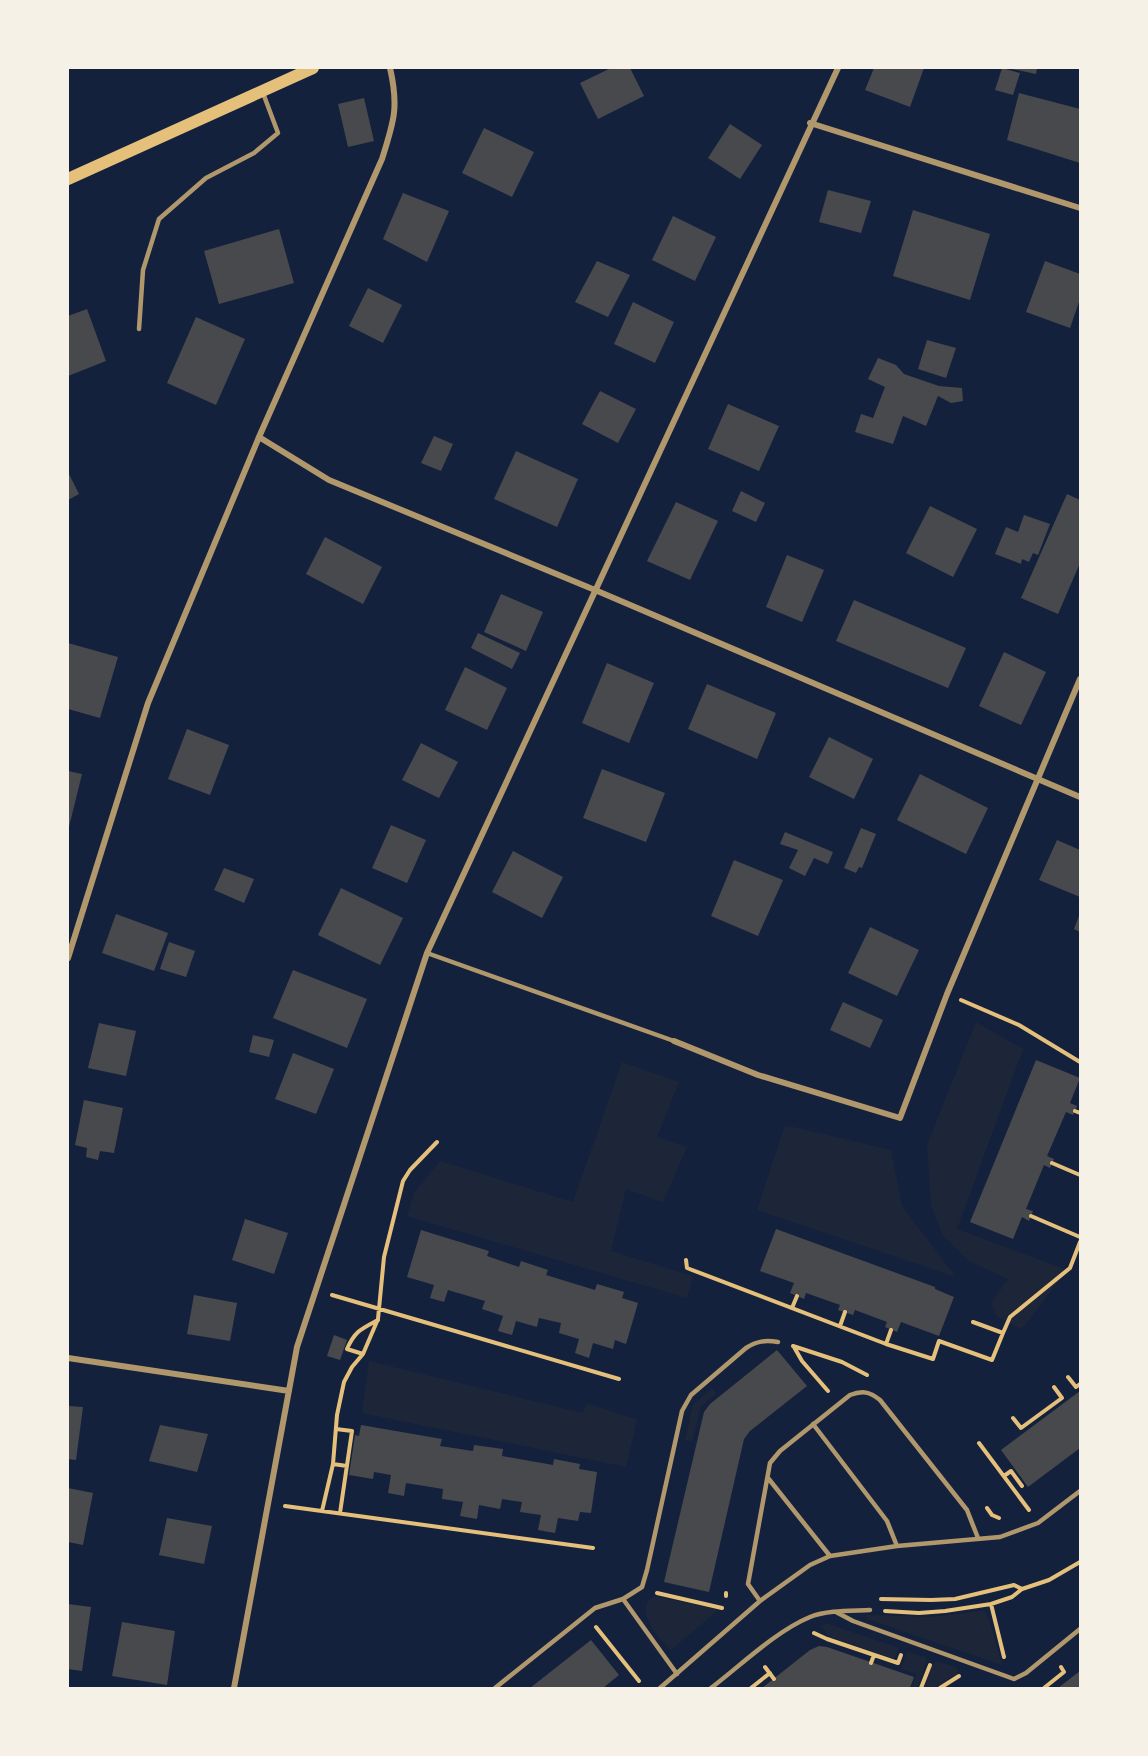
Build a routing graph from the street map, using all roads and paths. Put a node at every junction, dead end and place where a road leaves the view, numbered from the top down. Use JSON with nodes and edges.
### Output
{"nodes":[{"id":1,"x":313,"y":68,"type":"edge"},
{"id":2,"x":390,"y":68,"type":"edge"},
{"id":3,"x":838,"y":68,"type":"edge"},
{"id":4,"x":262,"y":91,"type":"junction"},
{"id":5,"x":810,"y":123,"type":"junction"},
{"id":6,"x":68,"y":179,"type":"edge"},
{"id":7,"x":1080,"y":208,"type":"edge"},
{"id":8,"x":139,"y":329,"type":"dead end"},
{"id":9,"x":259,"y":437,"type":"junction"},
{"id":10,"x":595,"y":590,"type":"junction"},
{"id":11,"x":1080,"y":679,"type":"edge"},
{"id":12,"x":1038,"y":779,"type":"junction"},
{"id":13,"x":1080,"y":797,"type":"edge"},
{"id":14,"x":427,"y":953,"type":"junction"},
{"id":15,"x":68,"y":958,"type":"edge"},
{"id":16,"x":947,"y":994,"type":"junction"},
{"id":17,"x":674,"y":1041,"type":"joint"},
{"id":18,"x":1080,"y":1062,"type":"edge"},
{"id":19,"x":1075,"y":1111,"type":"dead end"},
{"id":20,"x":1080,"y":1113,"type":"edge"},
{"id":21,"x":437,"y":1142,"type":"dead end"},
{"id":22,"x":1052,"y":1163,"type":"dead end"},
{"id":23,"x":1080,"y":1174,"type":"edge"},
{"id":24,"x":1031,"y":1216,"type":"dead end"},
{"id":25,"x":1080,"y":1237,"type":"edge"},
{"id":26,"x":1080,"y":1242,"type":"edge"},
{"id":27,"x":686,"y":1260,"type":"dead end"},
{"id":28,"x":329,"y":1294,"type":"dead end"},
{"id":29,"x":797,"y":1296,"type":"dead end"},
{"id":30,"x":379,"y":1308,"type":"junction"},
{"id":31,"x":792,"y":1308,"type":"junction"},
{"id":32,"x":845,"y":1312,"type":"dead end"},
{"id":33,"x":378,"y":1320,"type":"junction"},
{"id":34,"x":974,"y":1322,"type":"dead end"},
{"id":35,"x":840,"y":1326,"type":"junction"},
{"id":36,"x":891,"y":1330,"type":"dead end"},
{"id":37,"x":1003,"y":1333,"type":"junction"},
{"id":38,"x":778,"y":1342,"type":"joint"},
{"id":39,"x":886,"y":1344,"type":"junction"},
{"id":40,"x":794,"y":1346,"type":"junction"},
{"id":41,"x":363,"y":1354,"type":"junction"},
{"id":42,"x":68,"y":1358,"type":"edge"},
{"id":43,"x":869,"y":1377,"type":"dead end"},
{"id":44,"x":1068,"y":1377,"type":"dead end"},
{"id":45,"x":619,"y":1379,"type":"dead end"},
{"id":46,"x":1080,"y":1384,"type":"edge"},
{"id":47,"x":1054,"y":1387,"type":"dead end"},
{"id":48,"x":289,"y":1391,"type":"junction"},
{"id":49,"x":828,"y":1392,"type":"dead end"},
{"id":50,"x":1013,"y":1418,"type":"dead end"},
{"id":51,"x":813,"y":1424,"type":"junction"},
{"id":52,"x":336,"y":1429,"type":"junction"},
{"id":53,"x":979,"y":1443,"type":"dead end"},
{"id":54,"x":333,"y":1464,"type":"junction"},
{"id":55,"x":347,"y":1466,"type":"junction"},
{"id":56,"x":1004,"y":1476,"type":"junction"},
{"id":57,"x":768,"y":1478,"type":"junction"},
{"id":58,"x":1022,"y":1486,"type":"dead end"},
{"id":59,"x":1080,"y":1491,"type":"edge"},
{"id":60,"x":282,"y":1505,"type":"dead end"},
{"id":61,"x":986,"y":1506,"type":"dead end"},
{"id":62,"x":322,"y":1511,"type":"junction"},
{"id":63,"x":1019,"y":1513,"type":"dead end"},
{"id":64,"x":340,"y":1514,"type":"junction"},
{"id":65,"x":999,"y":1518,"type":"dead end"},
{"id":66,"x":978,"y":1538,"type":"junction"},
{"id":67,"x":897,"y":1546,"type":"junction"},
{"id":68,"x":593,"y":1548,"type":"dead end"},
{"id":69,"x":830,"y":1556,"type":"junction"},
{"id":70,"x":1080,"y":1562,"type":"edge"},
{"id":71,"x":1022,"y":1589,"type":"junction"},
{"id":72,"x":671,"y":1596,"type":"dead end"},
{"id":73,"x":873,"y":1598,"type":"dead end"},
{"id":74,"x":623,"y":1599,"type":"junction"},
{"id":75,"x":760,"y":1601,"type":"junction"},
{"id":76,"x":991,"y":1604,"type":"junction"},
{"id":77,"x":722,"y":1608,"type":"dead end"},
{"id":78,"x":870,"y":1610,"type":"joint"},
{"id":79,"x":836,"y":1611,"type":"junction"},
{"id":80,"x":586,"y":1615,"type":"junction"},
{"id":81,"x":1080,"y":1629,"type":"edge"},
{"id":82,"x":827,"y":1639,"type":"dead end"},
{"id":83,"x":874,"y":1655,"type":"junction"},
{"id":84,"x":1004,"y":1658,"type":"dead end"},
{"id":85,"x":871,"y":1663,"type":"dead end"},
{"id":86,"x":898,"y":1663,"type":"dead end"},
{"id":87,"x":766,"y":1668,"type":"dead end"},
{"id":88,"x":770,"y":1673,"type":"junction"},
{"id":89,"x":677,"y":1674,"type":"junction"},
{"id":90,"x":1061,"y":1674,"type":"dead end"},
{"id":91,"x":925,"y":1677,"type":"dead end"},
{"id":92,"x":958,"y":1677,"type":"dead end"},
{"id":93,"x":774,"y":1679,"type":"dead end"},
{"id":94,"x":639,"y":1681,"type":"dead end"},
{"id":95,"x":1043,"y":1688,"type":"edge"},
{"id":96,"x":234,"y":1689,"type":"edge"},
{"id":97,"x":495,"y":1689,"type":"edge"},
{"id":98,"x":660,"y":1689,"type":"edge"},
{"id":99,"x":711,"y":1689,"type":"edge"},
{"id":100,"x":751,"y":1689,"type":"edge"},
{"id":101,"x":921,"y":1689,"type":"edge"},
{"id":102,"x":940,"y":1689,"type":"edge"}],
"edges":[{"from":1,"to":4,"type":"main road"},
{"from":2,"to":9,"type":"street"},
{"from":3,"to":5,"type":"street"},
{"from":4,"to":6,"type":"main road"},
{"from":4,"to":8,"type":"lane"},
{"from":5,"to":7,"type":"street"},
{"from":5,"to":10,"type":"street"},
{"from":9,"to":10,"type":"street"},
{"from":9,"to":15,"type":"street"},
{"from":10,"to":12,"type":"street"},
{"from":10,"to":14,"type":"street"},
{"from":11,"to":12,"type":"street"},
{"from":12,"to":13,"type":"street"},
{"from":12,"to":16,"type":"street"},
{"from":14,"to":17,"type":"lane"},
{"from":14,"to":48,"type":"street"},
{"from":16,"to":17,"type":"street"},
{"from":16,"to":18,"type":"path"},
{"from":19,"to":20,"type":"path"},
{"from":21,"to":30,"type":"path"},
{"from":22,"to":23,"type":"path"},
{"from":24,"to":25,"type":"path"},
{"from":26,"to":37,"type":"path"},
{"from":27,"to":31,"type":"path"},
{"from":28,"to":30,"type":"path"},
{"from":29,"to":31,"type":"path"},
{"from":30,"to":33,"type":"path"},
{"from":30,"to":45,"type":"path"},
{"from":31,"to":35,"type":"path"},
{"from":32,"to":35,"type":"path"},
{"from":33,"to":41,"type":"path"},
{"from":33,"to":41,"type":"path"},
{"from":34,"to":37,"type":"path"},
{"from":35,"to":39,"type":"path"},
{"from":36,"to":39,"type":"path"},
{"from":37,"to":39,"type":"path"},
{"from":38,"to":40,"type":"path"},
{"from":38,"to":74,"type":"lane"},
{"from":40,"to":43,"type":"path"},
{"from":40,"to":49,"type":"path"},
{"from":41,"to":52,"type":"path"},
{"from":42,"to":48,"type":"street"},
{"from":44,"to":46,"type":"path"},
{"from":47,"to":50,"type":"path"},
{"from":48,"to":96,"type":"street"},
{"from":51,"to":57,"type":"lane"},
{"from":51,"to":66,"type":"lane"},
{"from":51,"to":67,"type":"lane"},
{"from":52,"to":54,"type":"path"},
{"from":52,"to":55,"type":"path"},
{"from":53,"to":56,"type":"path"},
{"from":54,"to":55,"type":"path"},
{"from":54,"to":62,"type":"path"},
{"from":55,"to":64,"type":"path"},
{"from":56,"to":58,"type":"path"},
{"from":56,"to":63,"type":"path"},
{"from":57,"to":69,"type":"lane"},
{"from":57,"to":75,"type":"lane"},
{"from":59,"to":66,"type":"lane"},
{"from":60,"to":62,"type":"path"},
{"from":61,"to":65,"type":"path"},
{"from":62,"to":64,"type":"path"},
{"from":64,"to":68,"type":"path"},
{"from":66,"to":67,"type":"lane"},
{"from":67,"to":69,"type":"lane"},
{"from":69,"to":75,"type":"lane"},
{"from":70,"to":71,"type":"path"},
{"from":71,"to":73,"type":"path"},
{"from":71,"to":76,"type":"path"},
{"from":72,"to":77,"type":"path"},
{"from":74,"to":80,"type":"lane"},
{"from":74,"to":89,"type":"lane"},
{"from":75,"to":89,"type":"lane"},
{"from":76,"to":78,"type":"path"},
{"from":76,"to":84,"type":"path"},
{"from":78,"to":79,"type":"lane"},
{"from":79,"to":81,"type":"lane"},
{"from":79,"to":99,"type":"lane"},
{"from":80,"to":94,"type":"path"},
{"from":80,"to":97,"type":"lane"},
{"from":82,"to":83,"type":"path"},
{"from":83,"to":85,"type":"path"},
{"from":83,"to":86,"type":"path"},
{"from":87,"to":88,"type":"path"},
{"from":88,"to":93,"type":"path"},
{"from":88,"to":100,"type":"path"},
{"from":89,"to":98,"type":"lane"},
{"from":90,"to":95,"type":"path"},
{"from":91,"to":101,"type":"path"},
{"from":92,"to":102,"type":"path"}]}
